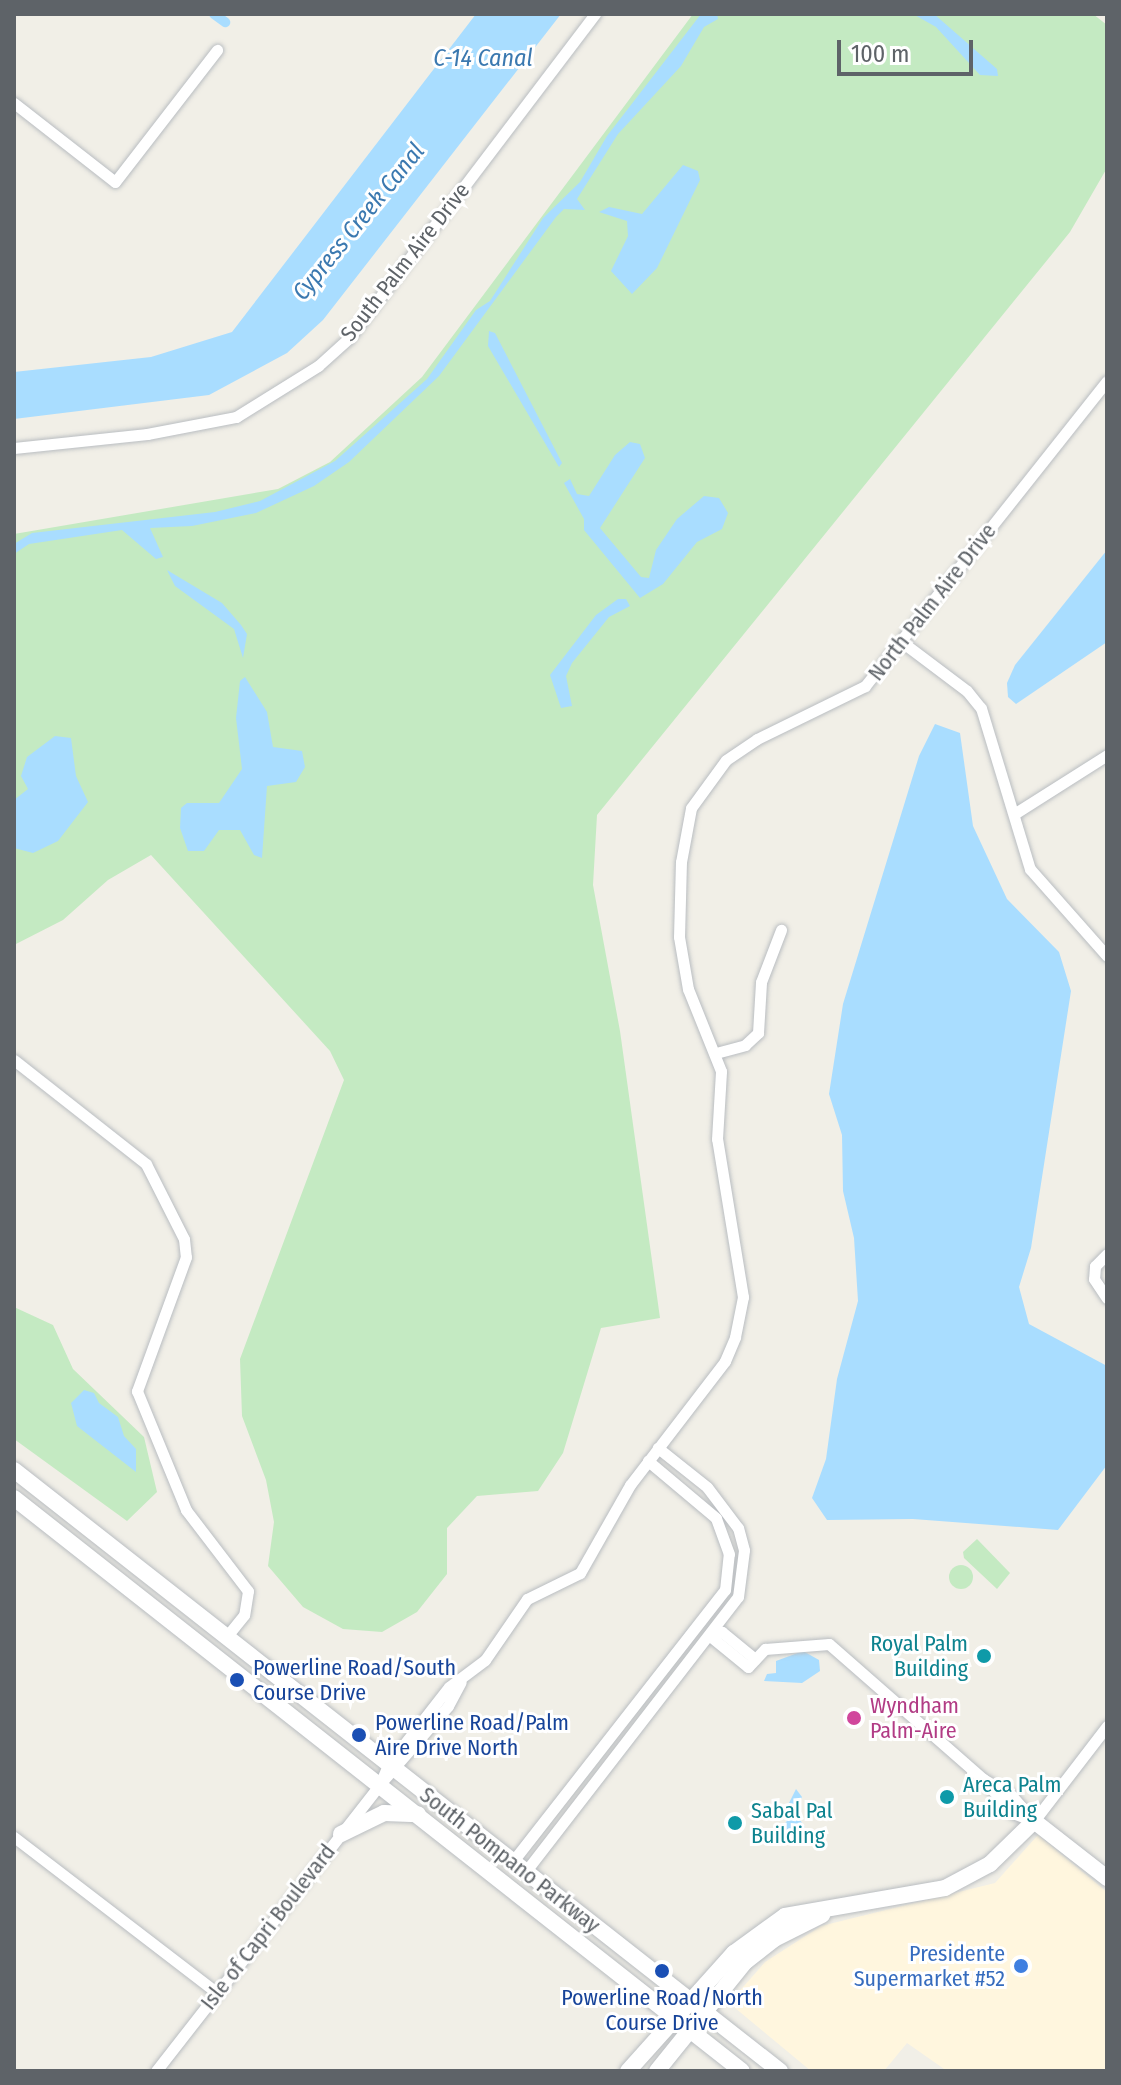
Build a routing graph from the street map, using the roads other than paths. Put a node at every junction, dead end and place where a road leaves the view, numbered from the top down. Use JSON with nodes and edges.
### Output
{"nodes":[{"id":1,"x":595,"y":14,"type":"edge"},
{"id":2,"x":217,"y":50,"type":"dead end"},
{"id":3,"x":14,"y":103,"type":"edge"},
{"id":4,"x":1107,"y":381,"type":"edge"},
{"id":5,"x":14,"y":448,"type":"edge"},
{"id":6,"x":902,"y":642,"type":"junction"},
{"id":7,"x":1107,"y":755,"type":"edge"},
{"id":8,"x":1014,"y":814,"type":"junction"},
{"id":9,"x":781,"y":930,"type":"dead end"},
{"id":10,"x":1107,"y":956,"type":"edge"},
{"id":11,"x":716,"y":1053,"type":"junction"},
{"id":12,"x":14,"y":1060,"type":"edge"},
{"id":13,"x":1107,"y":1254,"type":"edge"},
{"id":14,"x":1107,"y":1298,"type":"edge"},
{"id":15,"x":658,"y":1448,"type":"junction"},
{"id":16,"x":648,"y":1461,"type":"junction"},
{"id":17,"x":14,"y":1470,"type":"edge"},
{"id":18,"x":14,"y":1498,"type":"edge"},
{"id":19,"x":109,"y":1573,"type":"junction"},
{"id":20,"x":227,"y":1636,"type":"junction"},
{"id":21,"x":710,"y":1636,"type":"junction"},
{"id":22,"x":640,"y":1700,"type":"junction"},
{"id":23,"x":653,"y":1708,"type":"junction"},
{"id":24,"x":1107,"y":1726,"type":"edge"},
{"id":25,"x":589,"y":1764,"type":"junction"},
{"id":26,"x":392,"y":1768,"type":"junction"},
{"id":27,"x":602,"y":1773,"type":"junction"},
{"id":28,"x":380,"y":1784,"type":"junction"},
{"id":29,"x":418,"y":1814,"type":"junction"},
{"id":30,"x":1034,"y":1821,"type":"junction"},
{"id":31,"x":341,"y":1834,"type":"junction"},
{"id":32,"x":14,"y":1837,"type":"edge"},
{"id":33,"x":520,"y":1866,"type":"junction"},
{"id":34,"x":1107,"y":1878,"type":"edge"},
{"id":35,"x":217,"y":1993,"type":"junction"},
{"id":36,"x":697,"y":2006,"type":"junction"},
{"id":37,"x":675,"y":2017,"type":"junction"},
{"id":38,"x":690,"y":2030,"type":"junction"},
{"id":39,"x":156,"y":2071,"type":"edge"},
{"id":40,"x":628,"y":2071,"type":"edge"},
{"id":41,"x":657,"y":2071,"type":"edge"},
{"id":42,"x":742,"y":2071,"type":"edge"},
{"id":43,"x":780,"y":2071,"type":"edge"}],
"edges":[{"from":1,"to":5,"type":"street","name":"South Palm Aire Drive"},
{"from":2,"to":3,"type":"street"},
{"from":4,"to":6,"type":"street","name":"North Palm Aire Drive"},
{"from":6,"to":8,"type":"street"},
{"from":6,"to":11,"type":"street","name":"North Palm Aire Drive"},
{"from":7,"to":8,"type":"street"},
{"from":8,"to":10,"type":"street"},
{"from":9,"to":11,"type":"street"},
{"from":11,"to":15,"type":"street","name":"North Palm Aire Drive"},
{"from":12,"to":20,"type":"street"},
{"from":13,"to":14,"type":"street"},
{"from":15,"to":16,"type":"street","name":"North Palm Aire Drive"},
{"from":15,"to":21,"type":"street"},
{"from":16,"to":22,"type":"street"},
{"from":16,"to":26,"type":"street","name":"North Palm Aire Drive"},
{"from":17,"to":20,"type":"main road","name":"South Pompano Parkway"},
{"from":18,"to":19,"type":"main road","name":"South Pompano Parkway"},
{"from":19,"to":20,"type":"main road"},
{"from":19,"to":28,"type":"main road","name":"South Pompano Parkway"},
{"from":20,"to":26,"type":"main road","name":"South Pompano Parkway"},
{"from":21,"to":23,"type":"street"},
{"from":21,"to":30,"type":"street"},
{"from":22,"to":23,"type":"street"},
{"from":22,"to":25,"type":"street"},
{"from":23,"to":27,"type":"street"},
{"from":24,"to":30,"type":"street"},
{"from":25,"to":27,"type":"street"},
{"from":25,"to":33,"type":"street"},
{"from":26,"to":28,"type":"street","name":"North Palm Aire Drive"},
{"from":26,"to":33,"type":"main road","name":"South Pompano Parkway"},
{"from":27,"to":33,"type":"street"},
{"from":28,"to":29,"type":"main road","name":"South Pompano Parkway"},
{"from":28,"to":31,"type":"street","name":"Isle of Capri Boulevard"},
{"from":29,"to":31,"type":"main road"},
{"from":29,"to":37,"type":"main road","name":"South Pompano Parkway"},
{"from":30,"to":34,"type":"main road"},
{"from":30,"to":36,"type":"main road"},
{"from":31,"to":35,"type":"street","name":"Isle of Capri Boulevard"},
{"from":32,"to":35,"type":"street"},
{"from":33,"to":36,"type":"main road","name":"South Pompano Parkway"},
{"from":35,"to":39,"type":"street","name":"Isle of Capri Boulevard"},
{"from":36,"to":37,"type":"main road"},
{"from":36,"to":38,"type":"main road"},
{"from":36,"to":43,"type":"main road","name":"South Pompano Parkway"},
{"from":37,"to":38,"type":"main road","name":"South Pompano Parkway"},
{"from":37,"to":40,"type":"main road"},
{"from":38,"to":41,"type":"main road"},
{"from":38,"to":42,"type":"main road","name":"South Pompano Parkway"}]}
